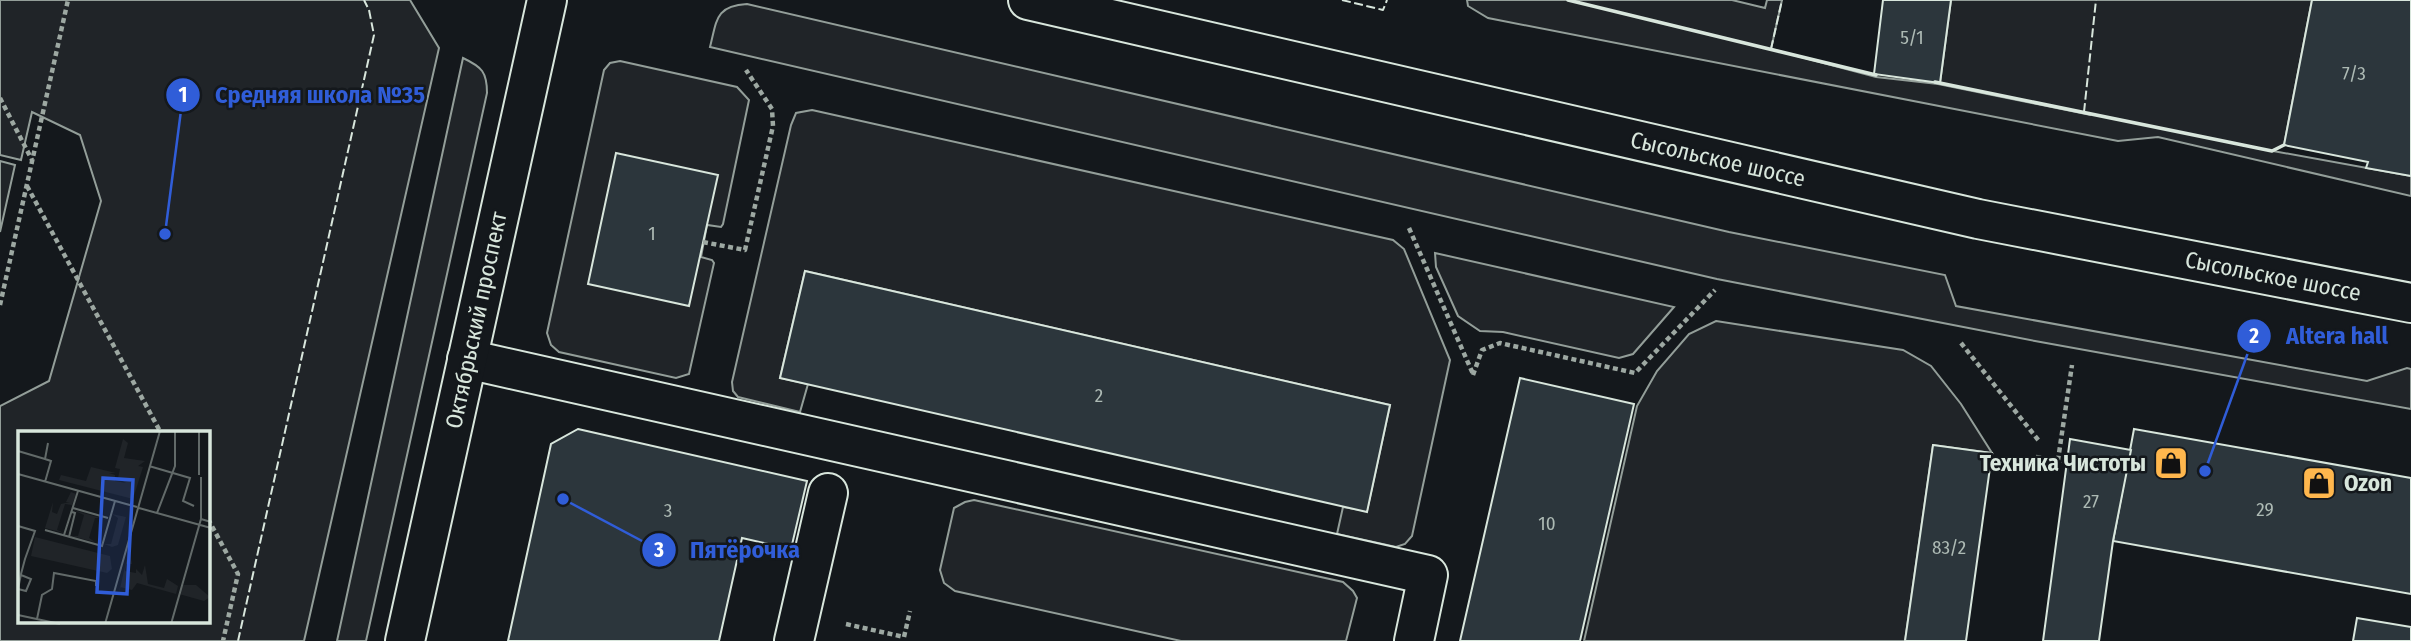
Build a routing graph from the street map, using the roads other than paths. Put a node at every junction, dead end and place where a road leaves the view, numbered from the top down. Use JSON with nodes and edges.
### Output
{"nodes":[{"id":1,"x":547,"y":0,"type":"edge"},
{"id":2,"x":1028,"y":0,"type":"edge"},
{"id":3,"x":2411,"y":303,"type":"edge"},
{"id":4,"x":467,"y":359,"type":"junction"},
{"id":5,"x":828,"y":493,"type":"dead end"},
{"id":6,"x":405,"y":641,"type":"edge"},
{"id":7,"x":794,"y":641,"type":"edge"},
{"id":8,"x":1414,"y":641,"type":"edge"}],
"edges":[{"from":1,"to":4,"type":"main road","name":"Октябрьский проспект"},
{"from":2,"to":3,"type":"main road","name":"Сысольское шоссе"},
{"from":4,"to":6,"type":"main road","name":"Октябрьский проспект"},
{"from":4,"to":8,"type":"main road"},
{"from":5,"to":7,"type":"main road"}]}
